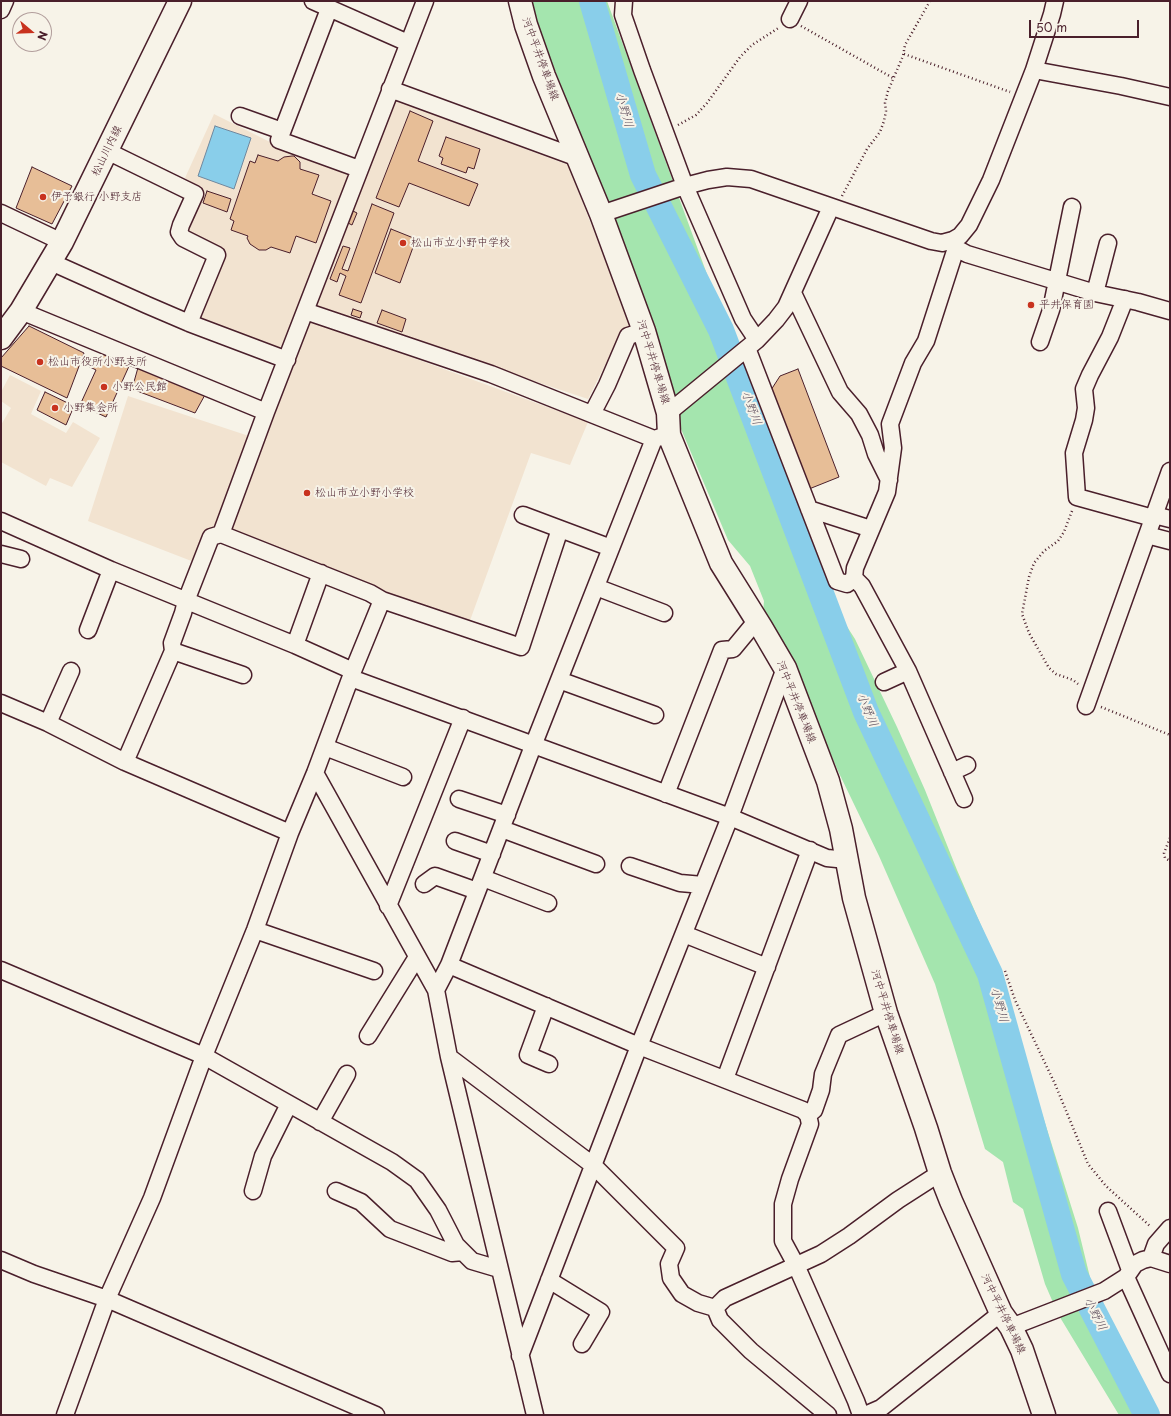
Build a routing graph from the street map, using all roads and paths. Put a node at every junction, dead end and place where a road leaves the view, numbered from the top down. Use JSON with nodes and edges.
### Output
{"nodes":[{"id":1,"x":5,"y":1,"type":"edge"},
{"id":2,"x":313,"y":1,"type":"edge"},
{"id":3,"x":425,"y":1,"type":"edge"},
{"id":4,"x":520,"y":1,"type":"edge"},
{"id":5,"x":624,"y":1,"type":"edge"},
{"id":6,"x":799,"y":1,"type":"edge"},
{"id":7,"x":930,"y":1,"type":"edge"},
{"id":8,"x":1055,"y":1,"type":"edge"},
{"id":9,"x":175,"y":3,"type":"edge"},
{"id":10,"x":329,"y":9,"type":"junction"},
{"id":11,"x":1,"y":10,"type":"edge"},
{"id":12,"x":790,"y":19,"type":"junction"},
{"id":13,"x":408,"y":43,"type":"junction"},
{"id":14,"x":904,"y":54,"type":"junction"},
{"id":15,"x":1034,"y":70,"type":"junction"},
{"id":16,"x":893,"y":78,"type":"junction"},
{"id":17,"x":390,"y":89,"type":"junction"},
{"id":18,"x":1024,"y":97,"type":"junction"},
{"id":19,"x":1170,"y":97,"type":"edge"},
{"id":20,"x":240,"y":116,"type":"dead end"},
{"id":21,"x":282,"y":131,"type":"junction"},
{"id":22,"x":665,"y":132,"type":"junction"},
{"id":23,"x":107,"y":151,"type":"junction"},
{"id":24,"x":578,"y":158,"type":"junction"},
{"id":25,"x":359,"y":169,"type":"junction"},
{"id":26,"x":682,"y":187,"type":"junction"},
{"id":27,"x":1072,"y":207,"type":"dead end"},
{"id":28,"x":834,"y":208,"type":"junction"},
{"id":29,"x":606,"y":211,"type":"junction"},
{"id":30,"x":1,"y":213,"type":"edge"},
{"id":31,"x":62,"y":242,"type":"junction"},
{"id":32,"x":1108,"y":243,"type":"dead end"},
{"id":33,"x":955,"y":244,"type":"junction"},
{"id":34,"x":51,"y":262,"type":"junction"},
{"id":35,"x":1056,"y":281,"type":"junction"},
{"id":36,"x":793,"y":293,"type":"junction"},
{"id":37,"x":1095,"y":293,"type":"junction"},
{"id":38,"x":1125,"y":299,"type":"junction"},
{"id":39,"x":21,"y":311,"type":"junction"},
{"id":40,"x":305,"y":311,"type":"junction"},
{"id":41,"x":1170,"y":311,"type":"edge"},
{"id":42,"x":189,"y":323,"type":"junction"},
{"id":43,"x":644,"y":331,"type":"junction"},
{"id":44,"x":1,"y":338,"type":"edge"},
{"id":45,"x":1040,"y":342,"type":"dead end"},
{"id":46,"x":749,"y":346,"type":"junction"},
{"id":47,"x":287,"y":360,"type":"junction"},
{"id":48,"x":670,"y":411,"type":"junction"},
{"id":49,"x":266,"y":412,"type":"junction"},
{"id":50,"x":592,"y":414,"type":"junction"},
{"id":51,"x":662,"y":437,"type":"junction"},
{"id":52,"x":1170,"y":471,"type":"edge"},
{"id":53,"x":889,"y":480,"type":"junction"},
{"id":54,"x":1077,"y":497,"type":"junction"},
{"id":55,"x":809,"y":508,"type":"junction"},
{"id":56,"x":523,"y":515,"type":"dead end"},
{"id":57,"x":1154,"y":517,"type":"junction"},
{"id":58,"x":1170,"y":519,"type":"edge"},
{"id":59,"x":1,"y":521,"type":"edge"},
{"id":60,"x":560,"y":529,"type":"junction"},
{"id":61,"x":871,"y":529,"type":"junction"},
{"id":62,"x":221,"y":534,"type":"junction"},
{"id":63,"x":1147,"y":535,"type":"junction"},
{"id":64,"x":1170,"y":541,"type":"edge"},
{"id":65,"x":611,"y":548,"type":"junction"},
{"id":66,"x":1,"y":554,"type":"edge"},
{"id":67,"x":21,"y":559,"type":"dead end"},
{"id":68,"x":111,"y":570,"type":"junction"},
{"id":69,"x":321,"y":573,"type":"junction"},
{"id":70,"x":854,"y":578,"type":"junction"},
{"id":71,"x":596,"y":587,"type":"junction"},
{"id":72,"x":382,"y":600,"type":"junction"},
{"id":73,"x":186,"y":601,"type":"junction"},
{"id":74,"x":664,"y":613,"type":"dead end"},
{"id":75,"x":757,"y":620,"type":"junction"},
{"id":76,"x":88,"y":630,"type":"dead end"},
{"id":77,"x":295,"y":645,"type":"junction"},
{"id":78,"x":173,"y":651,"type":"junction"},
{"id":79,"x":785,"y":668,"type":"junction"},
{"id":80,"x":70,"y":671,"type":"dead end"},
{"id":81,"x":908,"y":671,"type":"junction"},
{"id":82,"x":352,"y":674,"type":"junction"},
{"id":83,"x":243,"y":676,"type":"dead end"},
{"id":84,"x":560,"y":680,"type":"junction"},
{"id":85,"x":884,"y":682,"type":"dead end"},
{"id":86,"x":1088,"y":701,"type":"junction"},
{"id":87,"x":1,"y":702,"type":"edge"},
{"id":88,"x":655,"y":715,"type":"dead end"},
{"id":89,"x":463,"y":718,"type":"junction"},
{"id":90,"x":48,"y":723,"type":"junction"},
{"id":91,"x":1170,"y":735,"type":"edge"},
{"id":92,"x":533,"y":746,"type":"junction"},
{"id":93,"x":325,"y":747,"type":"junction"},
{"id":94,"x":126,"y":762,"type":"junction"},
{"id":95,"x":967,"y":765,"type":"dead end"},
{"id":96,"x":952,"y":772,"type":"junction"},
{"id":97,"x":315,"y":773,"type":"junction"},
{"id":98,"x":403,"y":777,"type":"dead end"},
{"id":99,"x":666,"y":794,"type":"junction"},
{"id":100,"x":459,"y":799,"type":"dead end"},
{"id":101,"x":964,"y":799,"type":"dead end"},
{"id":102,"x":730,"y":817,"type":"junction"},
{"id":103,"x":505,"y":822,"type":"junction"},
{"id":104,"x":290,"y":833,"type":"junction"},
{"id":105,"x":1170,"y":838,"type":"edge"},
{"id":106,"x":455,"y":841,"type":"dead end"},
{"id":107,"x":810,"y":850,"type":"junction"},
{"id":108,"x":492,"y":854,"type":"junction"},
{"id":109,"x":847,"y":860,"type":"junction"},
{"id":110,"x":1170,"y":861,"type":"edge"},
{"id":111,"x":596,"y":864,"type":"dead end"},
{"id":112,"x":630,"y":866,"type":"dead end"},
{"id":113,"x":424,"y":884,"type":"dead end"},
{"id":114,"x":480,"y":885,"type":"junction"},
{"id":115,"x":703,"y":885,"type":"junction"},
{"id":116,"x":548,"y":903,"type":"dead end"},
{"id":117,"x":388,"y":906,"type":"junction"},
{"id":118,"x":255,"y":930,"type":"junction"},
{"id":119,"x":684,"y":934,"type":"junction"},
{"id":120,"x":417,"y":957,"type":"junction"},
{"id":121,"x":449,"y":965,"type":"junction"},
{"id":122,"x":767,"y":967,"type":"junction"},
{"id":123,"x":1,"y":970,"type":"edge"},
{"id":124,"x":1006,"y":971,"type":"dead end"},
{"id":125,"x":374,"y":972,"type":"dead end"},
{"id":126,"x":436,"y":990,"type":"junction"},
{"id":127,"x":546,"y":1006,"type":"junction"},
{"id":128,"x":886,"y":1013,"type":"junction"},
{"id":129,"x":368,"y":1036,"type":"dead end"},
{"id":130,"x":639,"y":1046,"type":"junction"},
{"id":131,"x":204,"y":1056,"type":"junction"},
{"id":132,"x":448,"y":1057,"type":"junction"},
{"id":133,"x":549,"y":1064,"type":"dead end"},
{"id":134,"x":347,"y":1074,"type":"dead end"},
{"id":135,"x":725,"y":1079,"type":"junction"},
{"id":136,"x":289,"y":1104,"type":"junction"},
{"id":137,"x":808,"y":1115,"type":"junction"},
{"id":138,"x":320,"y":1122,"type":"junction"},
{"id":139,"x":594,"y":1166,"type":"junction"},
{"id":140,"x":940,"y":1173,"type":"junction"},
{"id":141,"x":253,"y":1191,"type":"dead end"},
{"id":142,"x":336,"y":1191,"type":"dead end"},
{"id":143,"x":1108,"y":1211,"type":"dead end"},
{"id":144,"x":1165,"y":1233,"type":"edge"},
{"id":145,"x":463,"y":1252,"type":"junction"},
{"id":146,"x":1151,"y":1258,"type":"junction"},
{"id":147,"x":1,"y":1260,"type":"edge"},
{"id":148,"x":1170,"y":1264,"type":"edge"},
{"id":149,"x":796,"y":1266,"type":"junction"},
{"id":150,"x":500,"y":1269,"type":"junction"},
{"id":151,"x":1128,"y":1274,"type":"junction"},
{"id":152,"x":550,"y":1280,"type":"junction"},
{"id":153,"x":107,"y":1300,"type":"junction"},
{"id":154,"x":715,"y":1308,"type":"junction"},
{"id":155,"x":1006,"y":1320,"type":"junction"},
{"id":156,"x":582,"y":1344,"type":"dead end"},
{"id":157,"x":520,"y":1356,"type":"junction"},
{"id":158,"x":1170,"y":1374,"type":"edge"},
{"id":159,"x":65,"y":1415,"type":"edge"},
{"id":160,"x":376,"y":1415,"type":"edge"},
{"id":161,"x":535,"y":1415,"type":"edge"},
{"id":162,"x":828,"y":1415,"type":"edge"},
{"id":163,"x":861,"y":1415,"type":"edge"},
{"id":164,"x":865,"y":1415,"type":"edge"},
{"id":165,"x":1044,"y":1415,"type":"edge"}],
"edges":[{"from":1,"to":11,"type":"street"},
{"from":2,"to":10,"type":"street"},
{"from":3,"to":13,"type":"street"},
{"from":4,"to":24,"type":"main road","name":"河中平井停車場線"},
{"from":5,"to":22,"type":"street"},
{"from":6,"to":12,"type":"street"},
{"from":7,"to":14,"type":"path"},
{"from":8,"to":15,"type":"street"},
{"from":9,"to":23,"type":"main road","name":"松山川内線"},
{"from":10,"to":13,"type":"street"},
{"from":10,"to":21,"type":"street"},
{"from":12,"to":16,"type":"path"},
{"from":12,"to":22,"type":"path"},
{"from":13,"to":17,"type":"street"},
{"from":14,"to":16,"type":"path"},
{"from":14,"to":18,"type":"path"},
{"from":15,"to":18,"type":"street"},
{"from":15,"to":19,"type":"street"},
{"from":16,"to":28,"type":"path"},
{"from":17,"to":24,"type":"street"},
{"from":17,"to":25,"type":"street"},
{"from":18,"to":33,"type":"street"},
{"from":20,"to":21,"type":"street"},
{"from":21,"to":25,"type":"street"},
{"from":22,"to":26,"type":"street"},
{"from":23,"to":31,"type":"main road","name":"松山川内線"},
{"from":23,"to":42,"type":"street"},
{"from":24,"to":29,"type":"main road","name":"河中平井停車場線"},
{"from":25,"to":40,"type":"street"},
{"from":26,"to":28,"type":"street"},
{"from":26,"to":29,"type":"street"},
{"from":26,"to":46,"type":"street"},
{"from":27,"to":35,"type":"street"},
{"from":28,"to":33,"type":"street"},
{"from":28,"to":36,"type":"street"},
{"from":29,"to":43,"type":"main road","name":"河中平井停車場線"},
{"from":30,"to":31,"type":"street"},
{"from":31,"to":34,"type":"main road","name":"松山川内線"},
{"from":32,"to":37,"type":"street"},
{"from":33,"to":35,"type":"street"},
{"from":33,"to":53,"type":"street"},
{"from":34,"to":39,"type":"main road","name":"松山川内線"},
{"from":34,"to":42,"type":"street"},
{"from":35,"to":37,"type":"street"},
{"from":35,"to":45,"type":"street"},
{"from":36,"to":46,"type":"street"},
{"from":36,"to":53,"type":"street"},
{"from":37,"to":38,"type":"street"},
{"from":38,"to":41,"type":"street"},
{"from":38,"to":54,"type":"street"},
{"from":39,"to":44,"type":"main road","name":"松山川内線"},
{"from":39,"to":49,"type":"street"},
{"from":40,"to":47,"type":"street"},
{"from":40,"to":50,"type":"street"},
{"from":42,"to":47,"type":"street"},
{"from":43,"to":48,"type":"main road","name":"河中平井停車場線"},
{"from":43,"to":50,"type":"street"},
{"from":46,"to":48,"type":"street"},
{"from":46,"to":55,"type":"street"},
{"from":47,"to":49,"type":"street"},
{"from":48,"to":51,"type":"main road","name":"河中平井停車場線"},
{"from":49,"to":62,"type":"street"},
{"from":50,"to":51,"type":"street"},
{"from":51,"to":65,"type":"street"},
{"from":51,"to":75,"type":"main road","name":"河中平井停車場線"},
{"from":52,"to":57,"type":"street"},
{"from":53,"to":61,"type":"street"},
{"from":54,"to":57,"type":"street"},
{"from":54,"to":86,"type":"path"},
{"from":55,"to":61,"type":"street"},
{"from":55,"to":70,"type":"street"},
{"from":56,"to":60,"type":"street"},
{"from":57,"to":58,"type":"street"},
{"from":57,"to":63,"type":"street"},
{"from":59,"to":68,"type":"street"},
{"from":60,"to":65,"type":"street"},
{"from":60,"to":72,"type":"street"},
{"from":61,"to":70,"type":"street"},
{"from":62,"to":69,"type":"street"},
{"from":62,"to":73,"type":"street"},
{"from":63,"to":64,"type":"street"},
{"from":63,"to":86,"type":"street"},
{"from":65,"to":71,"type":"street"},
{"from":66,"to":67,"type":"street"},
{"from":68,"to":73,"type":"street"},
{"from":68,"to":76,"type":"street"},
{"from":69,"to":72,"type":"street"},
{"from":69,"to":77,"type":"street"},
{"from":70,"to":81,"type":"street"},
{"from":71,"to":74,"type":"street"},
{"from":71,"to":84,"type":"street"},
{"from":72,"to":82,"type":"street"},
{"from":73,"to":77,"type":"street"},
{"from":73,"to":78,"type":"street"},
{"from":75,"to":79,"type":"main road","name":"河中平井停車場線"},
{"from":75,"to":99,"type":"street"},
{"from":77,"to":82,"type":"street"},
{"from":78,"to":83,"type":"street"},
{"from":78,"to":94,"type":"street"},
{"from":79,"to":102,"type":"street"},
{"from":79,"to":109,"type":"main road","name":"河中平井停車場線"},
{"from":80,"to":90,"type":"street"},
{"from":81,"to":85,"type":"street"},
{"from":81,"to":96,"type":"street"},
{"from":82,"to":89,"type":"street"},
{"from":82,"to":93,"type":"street"},
{"from":84,"to":88,"type":"street"},
{"from":84,"to":92,"type":"street"},
{"from":86,"to":91,"type":"path"},
{"from":87,"to":90,"type":"street"},
{"from":89,"to":92,"type":"street"},
{"from":89,"to":117,"type":"street"},
{"from":90,"to":94,"type":"street"},
{"from":92,"to":99,"type":"street"},
{"from":92,"to":103,"type":"street"},
{"from":93,"to":97,"type":"street"},
{"from":93,"to":98,"type":"street"},
{"from":94,"to":104,"type":"street"},
{"from":95,"to":96,"type":"street"},
{"from":96,"to":101,"type":"street"},
{"from":97,"to":104,"type":"street"},
{"from":97,"to":117,"type":"street"},
{"from":99,"to":102,"type":"street"},
{"from":100,"to":103,"type":"street"},
{"from":102,"to":107,"type":"street"},
{"from":102,"to":115,"type":"street"},
{"from":103,"to":108,"type":"street"},
{"from":103,"to":111,"type":"street"},
{"from":104,"to":118,"type":"street"},
{"from":105,"to":110,"type":"path"},
{"from":106,"to":108,"type":"street"},
{"from":107,"to":109,"type":"street"},
{"from":107,"to":122,"type":"street"},
{"from":108,"to":114,"type":"street"},
{"from":109,"to":128,"type":"main road","name":"河中平井停車場線"},
{"from":112,"to":115,"type":"street"},
{"from":113,"to":114,"type":"street"},
{"from":114,"to":116,"type":"street"},
{"from":114,"to":121,"type":"street"},
{"from":115,"to":119,"type":"street"},
{"from":117,"to":120,"type":"street"},
{"from":118,"to":125,"type":"street"},
{"from":118,"to":131,"type":"street"},
{"from":119,"to":122,"type":"street"},
{"from":119,"to":130,"type":"street"},
{"from":120,"to":126,"type":"street"},
{"from":120,"to":129,"type":"street"},
{"from":121,"to":126,"type":"street"},
{"from":121,"to":127,"type":"street"},
{"from":122,"to":135,"type":"street"},
{"from":123,"to":131,"type":"street"},
{"from":124,"to":144,"type":"path"},
{"from":126,"to":132,"type":"street"},
{"from":127,"to":130,"type":"street"},
{"from":127,"to":133,"type":"street"},
{"from":128,"to":137,"type":"street"},
{"from":128,"to":140,"type":"main road","name":"河中平井停車場線"},
{"from":130,"to":135,"type":"street"},
{"from":130,"to":139,"type":"street"},
{"from":131,"to":136,"type":"street"},
{"from":131,"to":153,"type":"street"},
{"from":132,"to":139,"type":"street"},
{"from":132,"to":150,"type":"street"},
{"from":134,"to":138,"type":"street"},
{"from":135,"to":137,"type":"street"},
{"from":136,"to":138,"type":"street"},
{"from":136,"to":141,"type":"street"},
{"from":137,"to":149,"type":"street"},
{"from":138,"to":145,"type":"street"},
{"from":139,"to":152,"type":"street"},
{"from":139,"to":154,"type":"street"},
{"from":140,"to":149,"type":"street"},
{"from":140,"to":155,"type":"main road","name":"河中平井停車場線"},
{"from":142,"to":145,"type":"street"},
{"from":143,"to":151,"type":"street"},
{"from":144,"to":146,"type":"street"},
{"from":145,"to":150,"type":"street"},
{"from":146,"to":148,"type":"street"},
{"from":146,"to":151,"type":"street"},
{"from":147,"to":153,"type":"street"},
{"from":149,"to":154,"type":"street"},
{"from":149,"to":163,"type":"street"},
{"from":150,"to":157,"type":"street"},
{"from":151,"to":155,"type":"street"},
{"from":151,"to":158,"type":"street"},
{"from":152,"to":156,"type":"street"},
{"from":152,"to":157,"type":"street"},
{"from":153,"to":159,"type":"street"},
{"from":153,"to":160,"type":"street"},
{"from":154,"to":162,"type":"street"},
{"from":155,"to":164,"type":"street"},
{"from":155,"to":165,"type":"main road","name":"河中平井停車場線"},
{"from":157,"to":161,"type":"street"}]}
